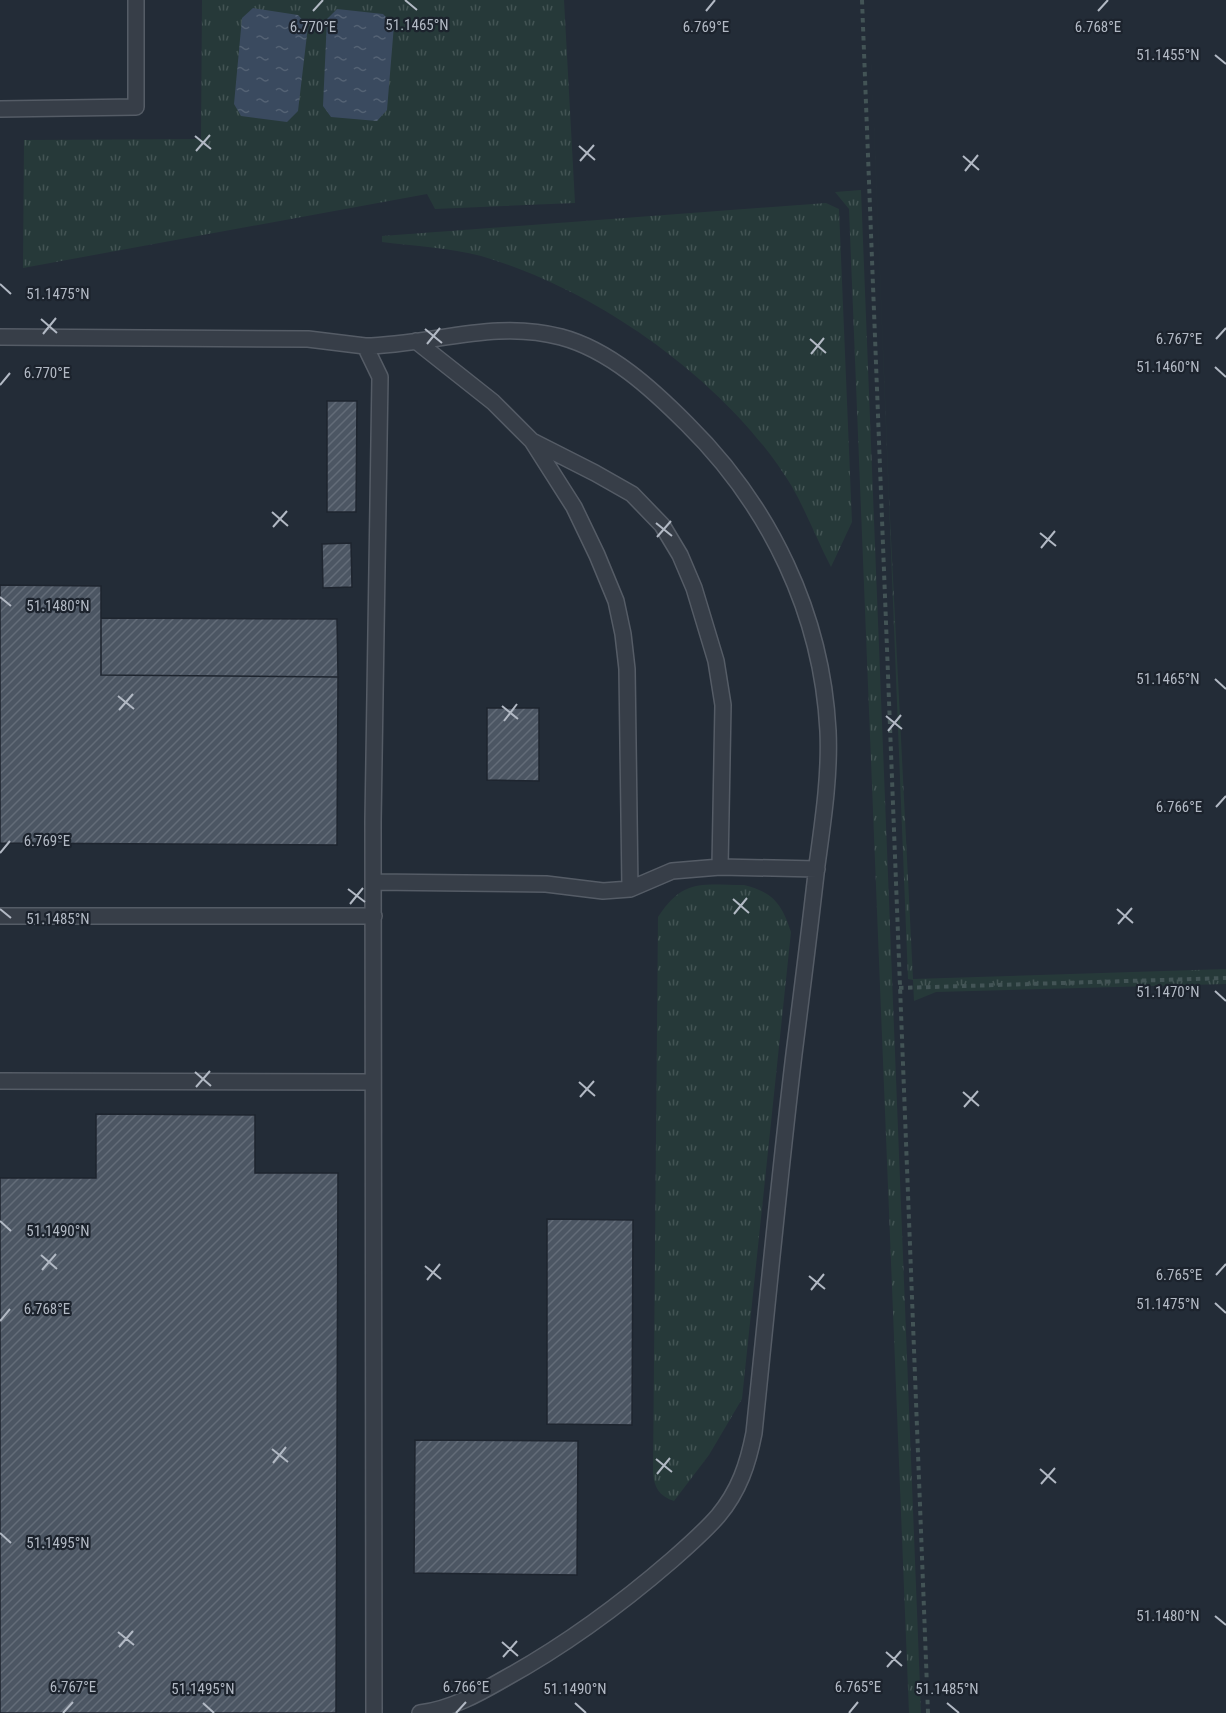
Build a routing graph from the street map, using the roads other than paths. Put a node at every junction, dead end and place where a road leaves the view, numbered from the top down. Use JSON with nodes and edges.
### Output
{"nodes":[{"id":1,"x":136,"y":0,"type":"edge"},
{"id":2,"x":0,"y":109,"type":"edge"},
{"id":3,"x":0,"y":337,"type":"edge"},
{"id":4,"x":416,"y":342,"type":"junction"},
{"id":5,"x":365,"y":346,"type":"junction"},
{"id":6,"x":532,"y":441,"type":"junction"},
{"id":7,"x":720,"y":867,"type":"junction"},
{"id":8,"x":817,"y":869,"type":"junction"},
{"id":9,"x":374,"y":882,"type":"junction"},
{"id":10,"x":630,"y":889,"type":"junction"},
{"id":11,"x":0,"y":916,"type":"edge"},
{"id":12,"x":374,"y":916,"type":"junction"},
{"id":13,"x":0,"y":1081,"type":"edge"},
{"id":14,"x":373,"y":1082,"type":"junction"},
{"id":15,"x":374,"y":1713,"type":"edge"},
{"id":16,"x":420,"y":1713,"type":"edge"}],
"edges":[{"from":1,"to":2,"type":"lane"},
{"from":3,"to":5,"type":"lane"},
{"from":4,"to":5,"type":"lane"},
{"from":4,"to":6,"type":"lane"},
{"from":4,"to":8,"type":"lane"},
{"from":5,"to":9,"type":"lane"},
{"from":6,"to":7,"type":"lane"},
{"from":6,"to":10,"type":"lane"},
{"from":7,"to":8,"type":"lane"},
{"from":7,"to":10,"type":"lane"},
{"from":8,"to":16,"type":"lane"},
{"from":9,"to":10,"type":"lane"},
{"from":9,"to":12,"type":"lane"},
{"from":11,"to":12,"type":"lane"},
{"from":12,"to":14,"type":"lane"},
{"from":13,"to":14,"type":"lane"},
{"from":14,"to":15,"type":"lane"}]}
